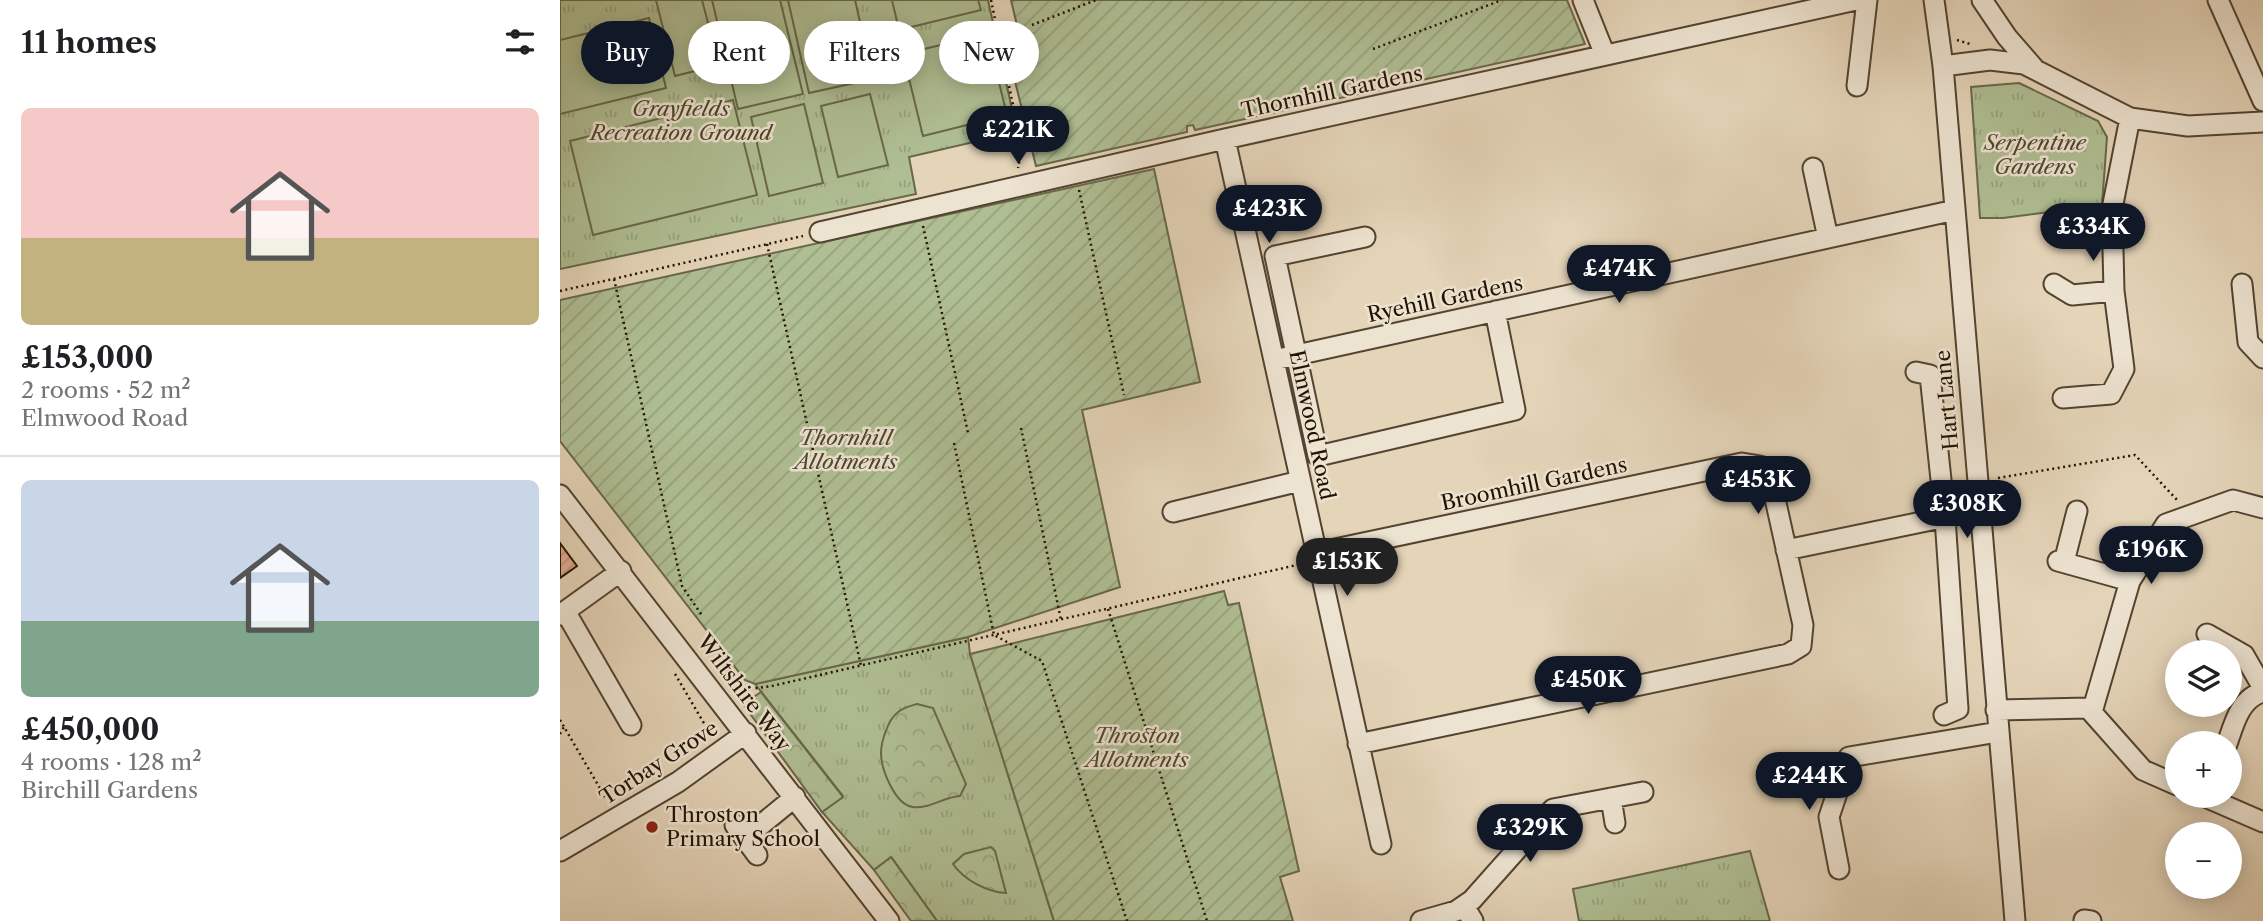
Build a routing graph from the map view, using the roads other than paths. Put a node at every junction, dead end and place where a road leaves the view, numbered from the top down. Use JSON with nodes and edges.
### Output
{"nodes":[{"id":1,"x":1583,"y":0,"type":"edge"},
{"id":2,"x":1856,"y":0,"type":"edge"},
{"id":3,"x":1867,"y":0,"type":"edge"},
{"id":4,"x":1934,"y":0,"type":"edge"},
{"id":5,"x":1982,"y":0,"type":"edge"},
{"id":6,"x":2218,"y":0,"type":"edge"},
{"id":7,"x":1798,"y":6,"type":"edge"},
{"id":8,"x":1605,"y":55,"type":"junction"},
{"id":9,"x":1943,"y":66,"type":"junction"},
{"id":10,"x":2034,"y":68,"type":"junction"},
{"id":11,"x":1857,"y":86,"type":"dead end"},
{"id":12,"x":2263,"y":101,"type":"edge"},
{"id":13,"x":2130,"y":118,"type":"junction"},
{"id":14,"x":2263,"y":122,"type":"edge"},
{"id":15,"x":1225,"y":139,"type":"junction"},
{"id":16,"x":1813,"y":168,"type":"dead end"},
{"id":17,"x":1955,"y":210,"type":"junction"},
{"id":18,"x":820,"y":232,"type":"road end"},
{"id":19,"x":1365,"y":237,"type":"dead end"},
{"id":20,"x":1828,"y":238,"type":"junction"},
{"id":21,"x":2054,"y":284,"type":"dead end"},
{"id":22,"x":2242,"y":284,"type":"dead end"},
{"id":23,"x":2114,"y":291,"type":"junction"},
{"id":24,"x":1496,"y":312,"type":"junction"},
{"id":25,"x":1294,"y":356,"type":"junction"},
{"id":26,"x":2263,"y":358,"type":"edge"},
{"id":27,"x":1274,"y":360,"type":"junction"},
{"id":28,"x":1916,"y":372,"type":"dead end"},
{"id":29,"x":2063,"y":398,"type":"dead end"},
{"id":30,"x":1300,"y":481,"type":"junction"},
{"id":31,"x":560,"y":495,"type":"edge"},
{"id":32,"x":2263,"y":508,"type":"edge"},
{"id":33,"x":1980,"y":510,"type":"junction"},
{"id":34,"x":2077,"y":511,"type":"dead end"},
{"id":35,"x":1172,"y":512,"type":"dead end"},
{"id":36,"x":1945,"y":518,"type":"junction"},
{"id":37,"x":1786,"y":550,"type":"junction"},
{"id":38,"x":1317,"y":557,"type":"junction"},
{"id":39,"x":621,"y":571,"type":"junction"},
{"id":40,"x":2130,"y":581,"type":"junction"},
{"id":41,"x":563,"y":613,"type":"edge"},
{"id":42,"x":2207,"y":634,"type":"dead end"},
{"id":43,"x":2260,"y":692,"type":"edge"},
{"id":44,"x":1996,"y":709,"type":"junction"},
{"id":45,"x":2091,"y":712,"type":"junction"},
{"id":46,"x":1944,"y":715,"type":"dead end"},
{"id":47,"x":631,"y":725,"type":"dead end"},
{"id":48,"x":2232,"y":731,"type":"edge"},
{"id":49,"x":1998,"y":732,"type":"junction"},
{"id":50,"x":746,"y":733,"type":"junction"},
{"id":51,"x":1358,"y":744,"type":"junction"},
{"id":52,"x":2165,"y":780,"type":"edge"},
{"id":53,"x":1643,"y":792,"type":"dead end"},
{"id":54,"x":795,"y":797,"type":"junction"},
{"id":55,"x":1611,"y":798,"type":"junction"},
{"id":56,"x":2231,"y":808,"type":"edge"},
{"id":57,"x":1615,"y":822,"type":"dead end"},
{"id":58,"x":2263,"y":822,"type":"edge"},
{"id":59,"x":1381,"y":844,"type":"dead end"},
{"id":60,"x":560,"y":851,"type":"edge"},
{"id":61,"x":757,"y":855,"type":"dead end"},
{"id":62,"x":1839,"y":869,"type":"dead end"},
{"id":63,"x":1468,"y":913,"type":"edge"},
{"id":64,"x":889,"y":921,"type":"edge"},
{"id":65,"x":1422,"y":921,"type":"edge"},
{"id":66,"x":2015,"y":921,"type":"edge"}],
"edges":[{"from":1,"to":8,"type":"street"},
{"from":2,"to":7,"type":"street","name":"Thornhill Gardens"},
{"from":3,"to":11,"type":"street"},
{"from":4,"to":9,"type":"street","name":"Hart Lane"},
{"from":5,"to":10,"type":"street"},
{"from":6,"to":12,"type":"street"},
{"from":7,"to":8,"type":"street","name":"Thornhill Gardens"},
{"from":8,"to":15,"type":"street","name":"Thornhill Gardens"},
{"from":9,"to":10,"type":"street"},
{"from":9,"to":17,"type":"street","name":"Hart Lane"},
{"from":10,"to":13,"type":"street"},
{"from":13,"to":14,"type":"street"},
{"from":13,"to":23,"type":"street"},
{"from":15,"to":18,"type":"street","name":"Thornhill Gardens"},
{"from":15,"to":27,"type":"street","name":"Elmwood Road"},
{"from":16,"to":20,"type":"street"},
{"from":17,"to":20,"type":"street","name":"Ryehill Gardens"},
{"from":17,"to":33,"type":"street","name":"Hart Lane"},
{"from":19,"to":25,"type":"street"},
{"from":20,"to":24,"type":"street","name":"Ryehill Gardens"},
{"from":21,"to":23,"type":"street"},
{"from":22,"to":26,"type":"street"},
{"from":23,"to":29,"type":"street"},
{"from":24,"to":25,"type":"street","name":"Ryehill Gardens"},
{"from":24,"to":25,"type":"street"},
{"from":25,"to":27,"type":"street","name":"Ryehill Gardens"},
{"from":27,"to":30,"type":"street","name":"Elmwood Road"},
{"from":28,"to":36,"type":"street"},
{"from":30,"to":35,"type":"street"},
{"from":30,"to":38,"type":"street","name":"Elmwood Road"},
{"from":31,"to":39,"type":"street","name":"Wiltshire Way"},
{"from":32,"to":40,"type":"street"},
{"from":33,"to":36,"type":"street"},
{"from":33,"to":44,"type":"street","name":"Hart Lane"},
{"from":34,"to":40,"type":"street"},
{"from":36,"to":37,"type":"street"},
{"from":36,"to":46,"type":"street"},
{"from":37,"to":38,"type":"street","name":"Broomhill Gardens"},
{"from":37,"to":51,"type":"street"},
{"from":38,"to":51,"type":"street","name":"Elmwood Road"},
{"from":39,"to":41,"type":"street"},
{"from":39,"to":50,"type":"street","name":"Wiltshire Way"},
{"from":40,"to":45,"type":"street"},
{"from":41,"to":47,"type":"street"},
{"from":42,"to":43,"type":"street"},
{"from":43,"to":48,"type":"street"},
{"from":44,"to":45,"type":"street"},
{"from":44,"to":49,"type":"street","name":"Hart Lane"},
{"from":45,"to":52,"type":"street"},
{"from":49,"to":62,"type":"street"},
{"from":49,"to":66,"type":"street","name":"Hart Lane"},
{"from":50,"to":54,"type":"street","name":"Wiltshire Way"},
{"from":50,"to":60,"type":"street","name":"Torbay Grove"},
{"from":51,"to":59,"type":"street","name":"Elmwood Road"},
{"from":53,"to":55,"type":"street"},
{"from":54,"to":61,"type":"street"},
{"from":54,"to":64,"type":"street","name":"Wiltshire Way"},
{"from":55,"to":57,"type":"street"},
{"from":55,"to":63,"type":"street"},
{"from":56,"to":58,"type":"street"},
{"from":63,"to":65,"type":"street"}]}
